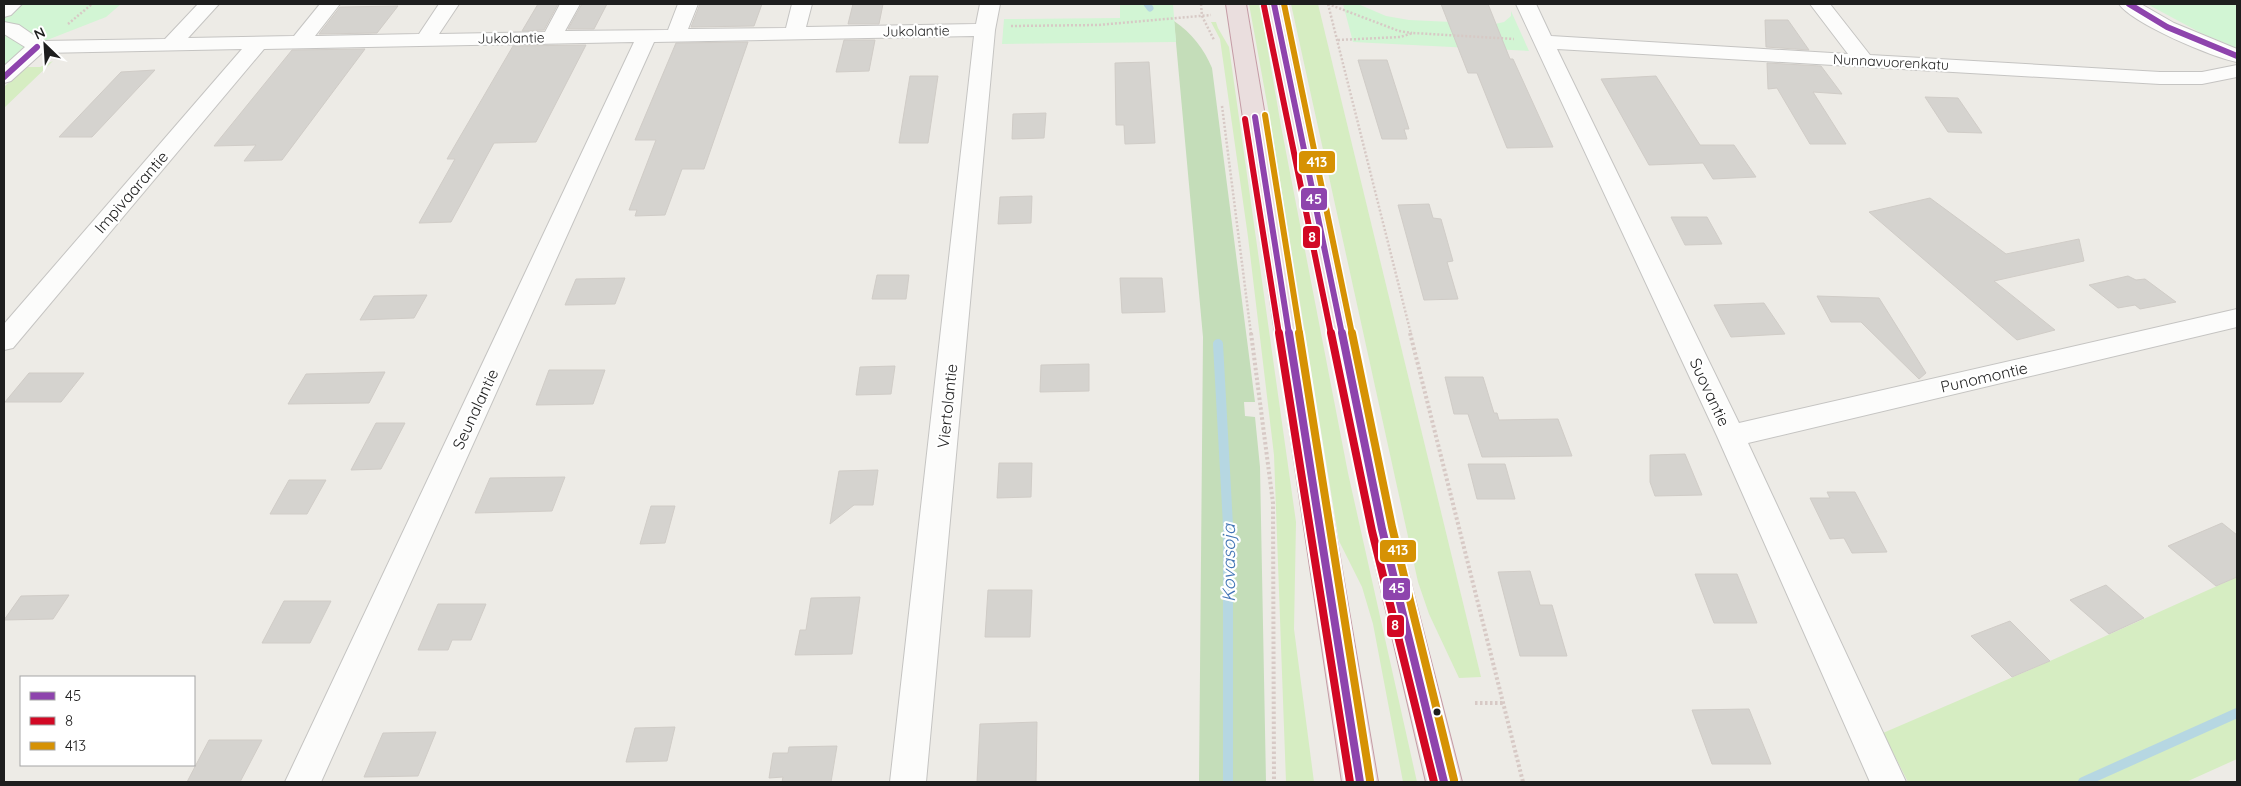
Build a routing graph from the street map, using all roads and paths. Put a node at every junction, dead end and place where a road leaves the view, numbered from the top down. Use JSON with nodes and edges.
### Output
{"nodes":[{"id":1,"x":12,"y":4,"type":"edge"},
{"id":2,"x":92,"y":4,"type":"edge"},
{"id":3,"x":209,"y":4,"type":"edge"},
{"id":4,"x":330,"y":4,"type":"edge"},
{"id":5,"x":449,"y":4,"type":"edge"},
{"id":6,"x":570,"y":4,"type":"edge"},
{"id":7,"x":688,"y":4,"type":"edge"},
{"id":8,"x":802,"y":4,"type":"edge"},
{"id":9,"x":1201,"y":4,"type":"edge"},
{"id":10,"x":1236,"y":4,"type":"edge"},
{"id":11,"x":1274,"y":4,"type":"edge"},
{"id":12,"x":1328,"y":4,"type":"edge"},
{"id":13,"x":1526,"y":4,"type":"edge"},
{"id":14,"x":1820,"y":4,"type":"edge"},
{"id":15,"x":2129,"y":4,"type":"edge"},
{"id":16,"x":4,"y":11,"type":"edge"},
{"id":17,"x":1212,"y":15,"type":"dead end"},
{"id":18,"x":1202,"y":16,"type":"junction"},
{"id":19,"x":988,"y":17,"type":"edge"},
{"id":20,"x":67,"y":25,"type":"dead end"},
{"id":21,"x":4,"y":28,"type":"edge"},
{"id":22,"x":794,"y":33,"type":"junction"},
{"id":23,"x":1413,"y":33,"type":"junction"},
{"id":24,"x":676,"y":35,"type":"junction"},
{"id":25,"x":647,"y":36,"type":"junction"},
{"id":26,"x":552,"y":38,"type":"junction"},
{"id":27,"x":425,"y":40,"type":"junction"},
{"id":28,"x":1338,"y":40,"type":"junction"},
{"id":29,"x":300,"y":42,"type":"junction"},
{"id":30,"x":1214,"y":42,"type":"dead end"},
{"id":31,"x":1544,"y":42,"type":"junction"},
{"id":32,"x":258,"y":43,"type":"junction"},
{"id":33,"x":171,"y":44,"type":"junction"},
{"id":34,"x":37,"y":47,"type":"junction"},
{"id":35,"x":2237,"y":56,"type":"edge"},
{"id":36,"x":1863,"y":60,"type":"junction"},
{"id":37,"x":2237,"y":71,"type":"edge"},
{"id":38,"x":4,"y":77,"type":"edge"},
{"id":39,"x":1222,"y":100,"type":"dead end"},
{"id":40,"x":2237,"y":318,"type":"edge"},
{"id":41,"x":4,"y":341,"type":"edge"},
{"id":42,"x":1731,"y":436,"type":"junction"},
{"id":43,"x":1475,"y":703,"type":"dead end"},
{"id":44,"x":1504,"y":703,"type":"junction"},
{"id":45,"x":303,"y":782,"type":"edge"},
{"id":46,"x":908,"y":782,"type":"edge"},
{"id":47,"x":1274,"y":782,"type":"edge"},
{"id":48,"x":1360,"y":782,"type":"edge"},
{"id":49,"x":1444,"y":782,"type":"edge"},
{"id":50,"x":1523,"y":782,"type":"edge"},
{"id":51,"x":1888,"y":782,"type":"edge"}],
"edges":[{"from":1,"to":16,"type":"street"},
{"from":2,"to":20,"type":"path"},
{"from":3,"to":33,"type":"street"},
{"from":4,"to":29,"type":"street"},
{"from":5,"to":27,"type":"street"},
{"from":6,"to":26,"type":"street"},
{"from":7,"to":24,"type":"street"},
{"from":8,"to":22,"type":"street"},
{"from":9,"to":18,"type":"path"},
{"from":10,"to":48,"type":"highway"},
{"from":11,"to":49,"type":"highway"},
{"from":12,"to":23,"type":"path"},
{"from":12,"to":28,"type":"path"},
{"from":13,"to":31,"type":"street","name":"Suovantie"},
{"from":14,"to":36,"type":"street"},
{"from":15,"to":35,"type":"street"},
{"from":17,"to":18,"type":"path"},
{"from":18,"to":19,"type":"path"},
{"from":18,"to":30,"type":"path"},
{"from":19,"to":22,"type":"street","name":"Jukolantie"},
{"from":19,"to":46,"type":"street","name":"Viertolantie"},
{"from":21,"to":34,"type":"street"},
{"from":22,"to":24,"type":"street","name":"Jukolantie"},
{"from":23,"to":28,"type":"path"},
{"from":23,"to":31,"type":"path"},
{"from":24,"to":25,"type":"street","name":"Jukolantie"},
{"from":25,"to":26,"type":"street","name":"Jukolantie"},
{"from":25,"to":45,"type":"street","name":"Seunalantie"},
{"from":26,"to":27,"type":"street","name":"Jukolantie"},
{"from":27,"to":29,"type":"street","name":"Jukolantie"},
{"from":28,"to":44,"type":"path"},
{"from":29,"to":32,"type":"street","name":"Jukolantie"},
{"from":31,"to":36,"type":"street","name":"Nunnavuorenkatu"},
{"from":31,"to":42,"type":"street","name":"Suovantie"},
{"from":32,"to":33,"type":"street","name":"Jukolantie"},
{"from":32,"to":41,"type":"street","name":"Impivaarantie"},
{"from":33,"to":34,"type":"street","name":"Jukolantie"},
{"from":34,"to":38,"type":"street"},
{"from":36,"to":37,"type":"street","name":"Nunnavuorenkatu"},
{"from":39,"to":47,"type":"path"},
{"from":40,"to":42,"type":"street","name":"Punomontie"},
{"from":42,"to":51,"type":"street","name":"Suovantie"},
{"from":43,"to":44,"type":"path"},
{"from":44,"to":50,"type":"path"}]}
